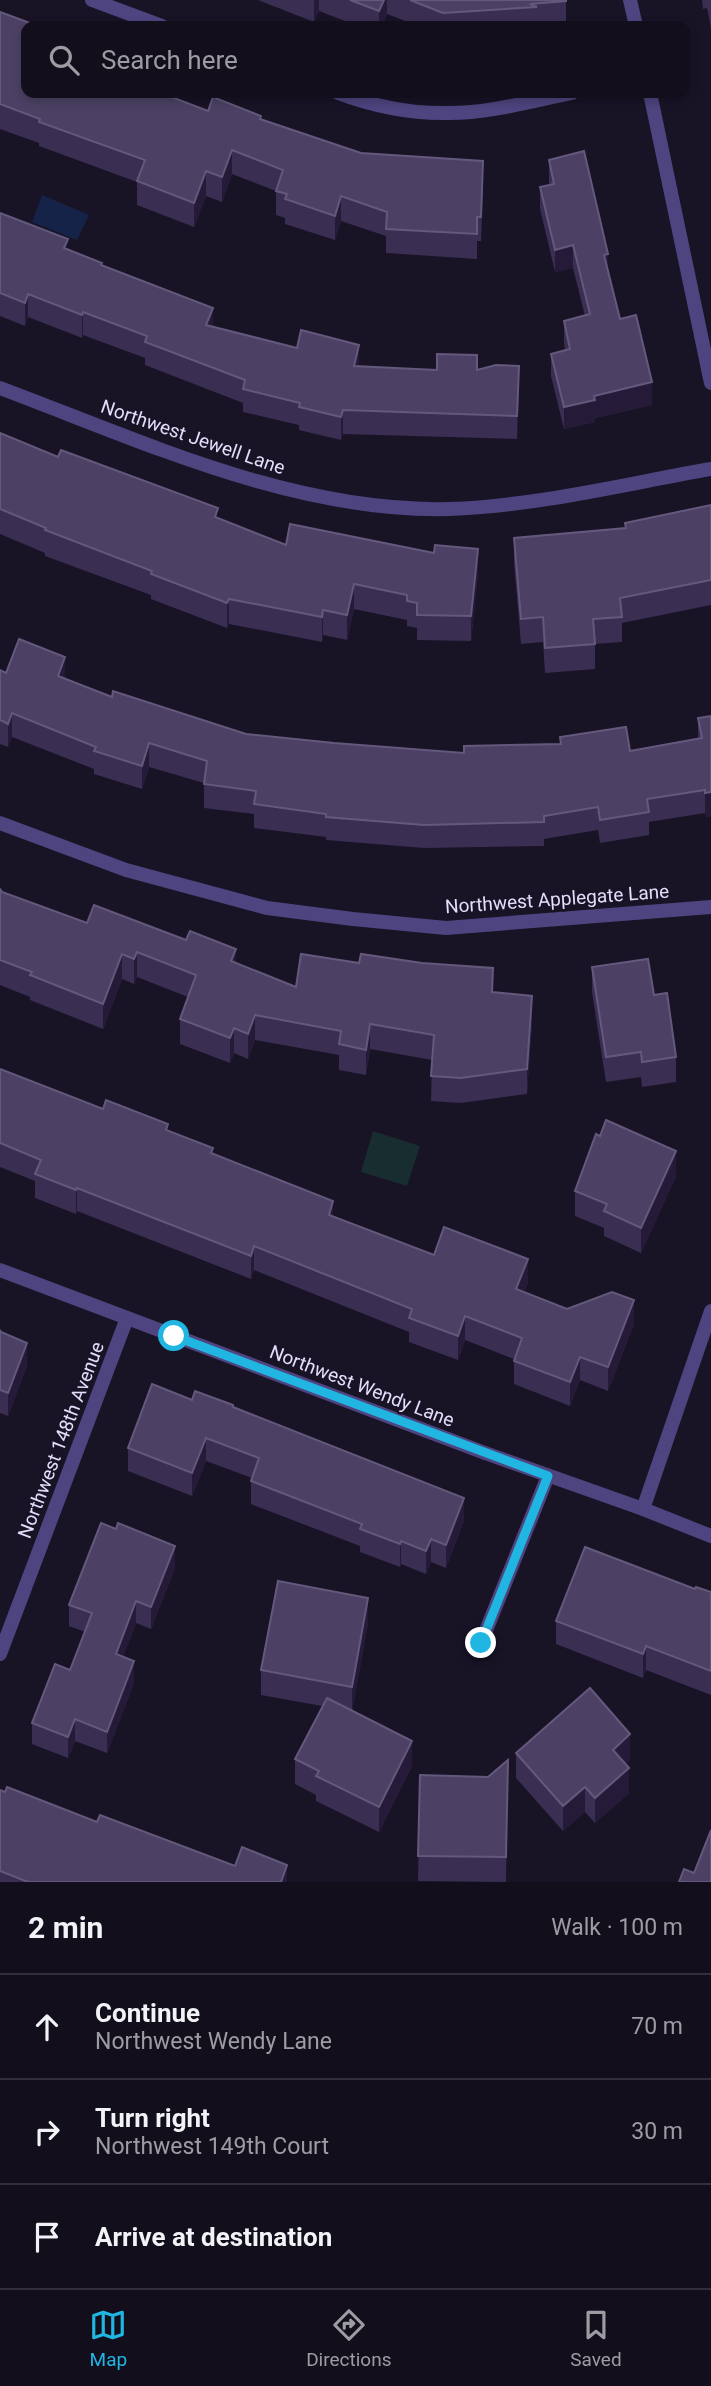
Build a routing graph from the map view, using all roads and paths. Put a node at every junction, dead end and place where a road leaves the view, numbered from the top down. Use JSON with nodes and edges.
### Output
{"nodes":[{"id":1,"x":92,"y":0,"type":"edge"},
{"id":2,"x":630,"y":0,"type":"edge"},
{"id":3,"x":149,"y":21,"type":"edge"},
{"id":4,"x":635,"y":21,"type":"edge"},
{"id":5,"x":353,"y":98,"type":"edge"},
{"id":6,"x":546,"y":98,"type":"edge"},
{"id":7,"x":651,"y":98,"type":"edge"},
{"id":8,"x":711,"y":383,"type":"edge"},
{"id":9,"x":0,"y":388,"type":"edge"},
{"id":10,"x":711,"y":469,"type":"edge"},
{"id":11,"x":0,"y":823,"type":"edge"},
{"id":12,"x":711,"y":907,"type":"edge"},
{"id":13,"x":0,"y":1270,"type":"edge"},
{"id":14,"x":711,"y":1311,"type":"edge"},
{"id":15,"x":127,"y":1318,"type":"junction"},
{"id":16,"x":548,"y":1476,"type":"junction"},
{"id":17,"x":643,"y":1509,"type":"junction"},
{"id":18,"x":711,"y":1536,"type":"edge"},
{"id":19,"x":481,"y":1643,"type":"dead end"},
{"id":20,"x":0,"y":1654,"type":"edge"}],
"edges":[{"from":1,"to":3,"type":"street"},
{"from":2,"to":4,"type":"street"},
{"from":5,"to":6,"type":"street"},
{"from":7,"to":8,"type":"street"},
{"from":9,"to":10,"type":"street","name":"Northwest Jewell Lane"},
{"from":11,"to":12,"type":"street","name":"Northwest Applegate Lane"},
{"from":13,"to":15,"type":"street","name":"Northwest Wendy Lane"},
{"from":14,"to":17,"type":"street"},
{"from":15,"to":16,"type":"street","name":"Northwest Wendy Lane"},
{"from":15,"to":20,"type":"street","name":"Northwest 148th Avenue"},
{"from":16,"to":17,"type":"street","name":"Northwest Wendy Lane"},
{"from":16,"to":19,"type":"street"},
{"from":17,"to":18,"type":"street","name":"Northwest Wendy Lane"}]}
